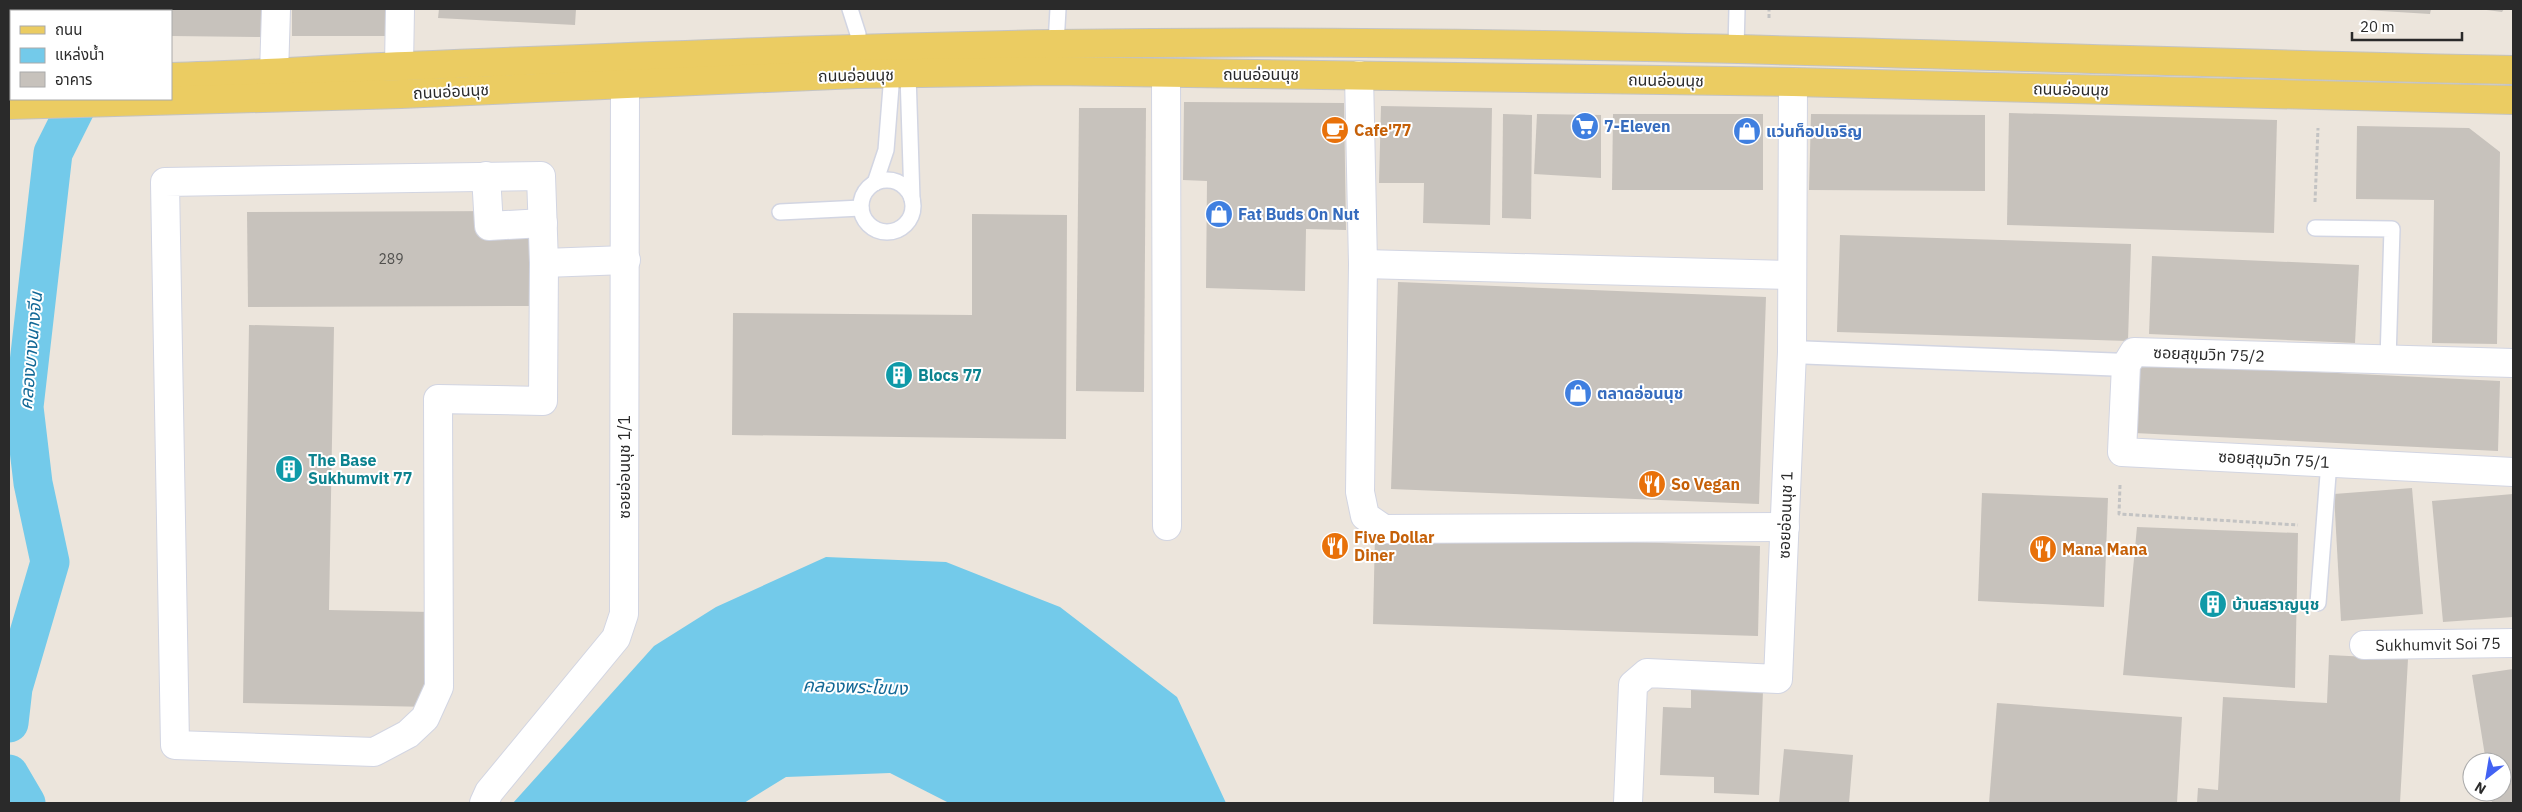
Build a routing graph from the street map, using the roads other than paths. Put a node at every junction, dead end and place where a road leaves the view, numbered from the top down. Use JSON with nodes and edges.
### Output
{"nodes":[{"id":1,"x":276,"y":9,"type":"edge"},
{"id":2,"x":400,"y":9,"type":"edge"},
{"id":3,"x":850,"y":9,"type":"edge"},
{"id":4,"x":1058,"y":9,"type":"edge"},
{"id":5,"x":1736,"y":9,"type":"edge"},
{"id":6,"x":1056,"y":44,"type":"junction"},
{"id":7,"x":1736,"y":48,"type":"junction"},
{"id":8,"x":857,"y":62,"type":"junction"},
{"id":9,"x":398,"y":66,"type":"junction"},
{"id":10,"x":2513,"y":70,"type":"edge"},
{"id":11,"x":1053,"y":71,"type":"junction"},
{"id":12,"x":1166,"y":73,"type":"junction"},
{"id":13,"x":900,"y":74,"type":"junction"},
{"id":14,"x":1359,"y":75,"type":"junction"},
{"id":15,"x":172,"y":77,"type":"edge"},
{"id":16,"x":1793,"y":82,"type":"junction"},
{"id":17,"x":625,"y":83,"type":"junction"},
{"id":18,"x":274,"y":86,"type":"junction"},
{"id":19,"x":401,"y":94,"type":"junction"},
{"id":20,"x":172,"y":98,"type":"edge"},
{"id":21,"x":104,"y":100,"type":"edge"},
{"id":22,"x":158,"y":100,"type":"edge"},
{"id":23,"x":2513,"y":100,"type":"edge"},
{"id":24,"x":486,"y":176,"type":"junction"},
{"id":25,"x":875,"y":183,"type":"junction"},
{"id":26,"x":912,"y":198,"type":"junction"},
{"id":27,"x":861,"y":208,"type":"junction"},
{"id":28,"x":780,"y":212,"type":"dead end"},
{"id":29,"x":543,"y":223,"type":"junction"},
{"id":30,"x":2315,"y":228,"type":"road end"},
{"id":31,"x":626,"y":260,"type":"junction"},
{"id":32,"x":544,"y":263,"type":"junction"},
{"id":33,"x":1363,"y":264,"type":"junction"},
{"id":34,"x":1792,"y":275,"type":"junction"},
{"id":35,"x":1792,"y":352,"type":"junction"},
{"id":36,"x":2388,"y":360,"type":"junction"},
{"id":37,"x":2513,"y":363,"type":"edge"},
{"id":38,"x":2126,"y":365,"type":"junction"},
{"id":39,"x":2329,"y":462,"type":"junction"},
{"id":40,"x":2513,"y":472,"type":"edge"},
{"id":41,"x":1167,"y":526,"type":"dead end"},
{"id":42,"x":1785,"y":527,"type":"junction"},
{"id":43,"x":2318,"y":603,"type":"dead end"},
{"id":44,"x":2513,"y":643,"type":"edge"},
{"id":45,"x":2364,"y":645,"type":"dead end"},
{"id":46,"x":484,"y":803,"type":"edge"},
{"id":47,"x":1628,"y":803,"type":"edge"}],
"edges":[{"from":1,"to":18,"type":"street"},
{"from":2,"to":9,"type":"street"},
{"from":3,"to":8,"type":"lane"},
{"from":4,"to":6,"type":"lane"},
{"from":5,"to":7,"type":"lane"},
{"from":6,"to":7,"type":"main road","name":"ถนนอ่อนนุช"},
{"from":6,"to":8,"type":"main road","name":"ถนนอ่อนนุช"},
{"from":6,"to":11,"type":"main road"},
{"from":7,"to":10,"type":"main road","name":"ถนนอ่อนนุช"},
{"from":8,"to":9,"type":"main road","name":"ถนนอ่อนนุช"},
{"from":8,"to":13,"type":"main road","name":"ถนนอ่อนนุช"},
{"from":8,"to":17,"type":"main road","name":"ถนนอ่อนนุช"},
{"from":9,"to":18,"type":"main road","name":"ถนนอ่อนนุช"},
{"from":9,"to":19,"type":"main road"},
{"from":11,"to":12,"type":"main road","name":"ถนนอ่อนนุช"},
{"from":11,"to":13,"type":"main road","name":"ถนนอ่อนนุช"},
{"from":12,"to":14,"type":"main road","name":"ถนนอ่อนนุช"},
{"from":12,"to":41,"type":"street"},
{"from":13,"to":25,"type":"lane"},
{"from":13,"to":26,"type":"lane"},
{"from":14,"to":16,"type":"main road","name":"ถนนอ่อนนุช"},
{"from":14,"to":33,"type":"street"},
{"from":15,"to":18,"type":"main road","name":"ถนนอ่อนนุช"},
{"from":16,"to":23,"type":"main road","name":"ถนนอ่อนนุช"},
{"from":16,"to":34,"type":"street","name":"ซอยอ่อนนุช 1"},
{"from":17,"to":19,"type":"main road","name":"ถนนอ่อนนุช"},
{"from":17,"to":31,"type":"street","name":"ซอยอ่อนนุช 1/1"},
{"from":18,"to":19,"type":"main road","name":"ถนนอ่อนนุช"},
{"from":18,"to":20,"type":"main road","name":"ถนนอ่อนนุช"},
{"from":21,"to":22,"type":"main road","name":"ถนนอ่อนนุช"},
{"from":24,"to":29,"type":"street"},
{"from":24,"to":29,"type":"street"},
{"from":24,"to":32,"type":"street"},
{"from":25,"to":26,"type":"lane"},
{"from":25,"to":27,"type":"lane"},
{"from":26,"to":27,"type":"lane"},
{"from":27,"to":28,"type":"lane"},
{"from":29,"to":32,"type":"street"},
{"from":30,"to":36,"type":"lane"},
{"from":31,"to":32,"type":"street"},
{"from":31,"to":46,"type":"street","name":"ซอยอ่อนนุช 1/1"},
{"from":33,"to":34,"type":"street"},
{"from":33,"to":42,"type":"street"},
{"from":34,"to":35,"type":"street","name":"ซอยอ่อนนุช 1"},
{"from":35,"to":38,"type":"street"},
{"from":35,"to":42,"type":"street","name":"ซอยอ่อนนุช 1"},
{"from":36,"to":37,"type":"street","name":"ซอยสุขุมวิท 75/2"},
{"from":36,"to":38,"type":"street","name":"ซอยสุขุมวิท 75/2"},
{"from":38,"to":39,"type":"street","name":"ซอยสุขุมวิท 75/1"},
{"from":39,"to":40,"type":"street","name":"ซอยสุขุมวิท 75/1"},
{"from":39,"to":43,"type":"lane"},
{"from":42,"to":47,"type":"street","name":"ซอยอ่อนนุช 1"},
{"from":44,"to":45,"type":"street","name":"Sukhumvit Soi 75"}]}
